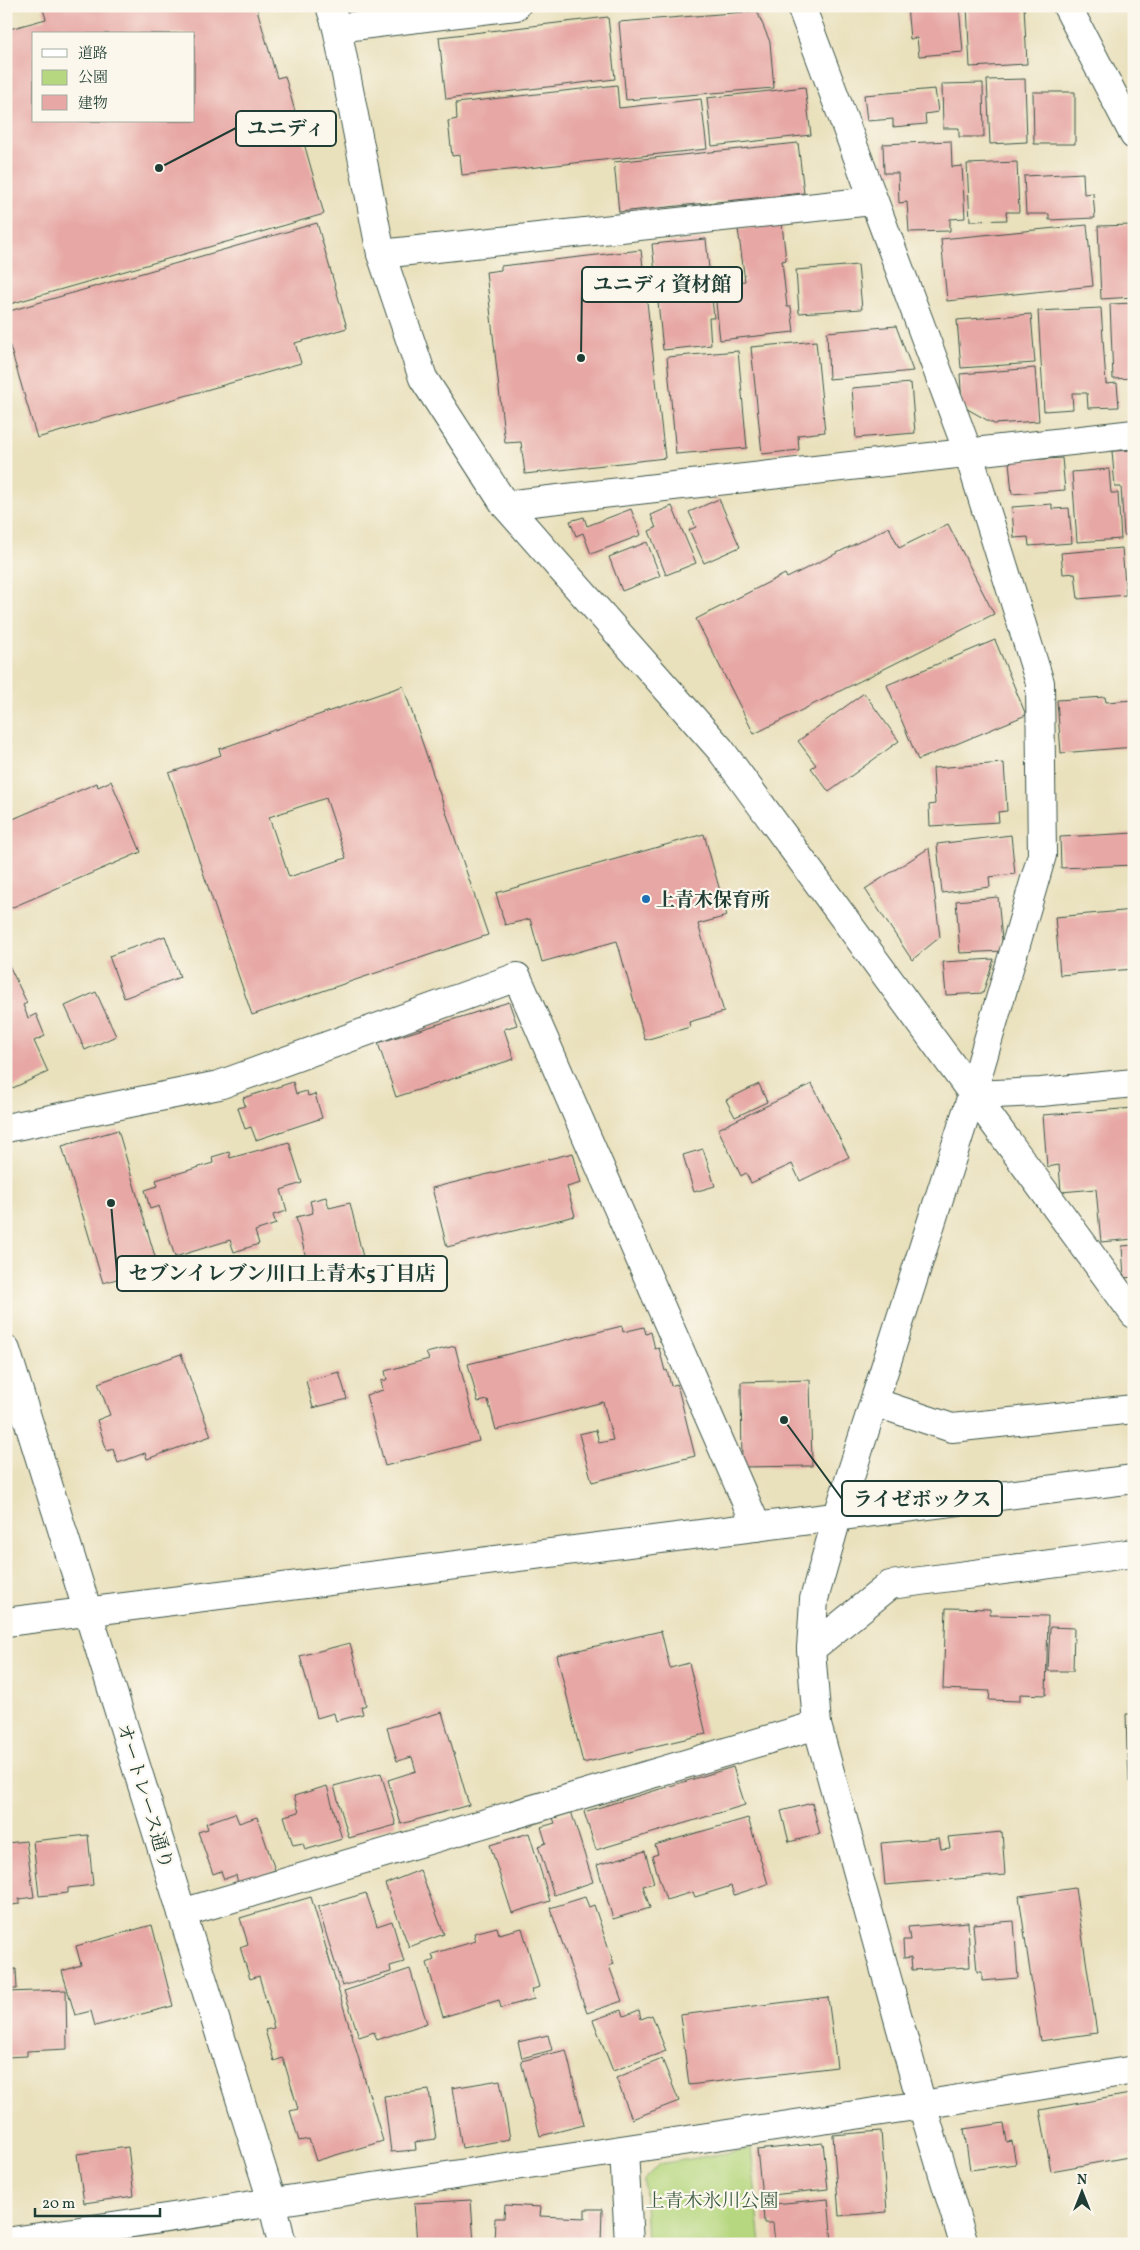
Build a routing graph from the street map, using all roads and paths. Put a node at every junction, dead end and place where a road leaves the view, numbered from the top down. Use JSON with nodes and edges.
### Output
{"nodes":[{"id":1,"x":516,"y":6,"type":"edge"},
{"id":2,"x":801,"y":6,"type":"edge"},
{"id":3,"x":1067,"y":6,"type":"edge"},
{"id":4,"x":334,"y":17,"type":"edge"},
{"id":5,"x":1134,"y":135,"type":"edge"},
{"id":6,"x":872,"y":201,"type":"junction"},
{"id":7,"x":381,"y":254,"type":"junction"},
{"id":8,"x":1134,"y":434,"type":"edge"},
{"id":9,"x":968,"y":452,"type":"junction"},
{"id":10,"x":505,"y":506,"type":"junction"},
{"id":11,"x":1134,"y":1083,"type":"edge"},
{"id":12,"x":972,"y":1095,"type":"junction"},
{"id":13,"x":6,"y":1128,"type":"edge"},
{"id":14,"x":1134,"y":1314,"type":"edge"},
{"id":15,"x":6,"y":1350,"type":"edge"},
{"id":16,"x":874,"y":1402,"type":"junction"},
{"id":17,"x":1134,"y":1409,"type":"edge"},
{"id":18,"x":1134,"y":1479,"type":"edge"},
{"id":19,"x":837,"y":1518,"type":"junction"},
{"id":20,"x":757,"y":1527,"type":"junction"},
{"id":21,"x":1134,"y":1553,"type":"edge"},
{"id":22,"x":89,"y":1612,"type":"junction"},
{"id":23,"x":6,"y":1622,"type":"edge"},
{"id":24,"x":811,"y":1649,"type":"junction"},
{"id":25,"x":818,"y":1726,"type":"junction"},
{"id":26,"x":182,"y":1913,"type":"junction"},
{"id":27,"x":1134,"y":2070,"type":"edge"},
{"id":28,"x":922,"y":2105,"type":"junction"},
{"id":29,"x":624,"y":2150,"type":"junction"},
{"id":30,"x":272,"y":2201,"type":"junction"},
{"id":31,"x":6,"y":2242,"type":"edge"},
{"id":32,"x":282,"y":2244,"type":"edge"},
{"id":33,"x":629,"y":2244,"type":"edge"},
{"id":34,"x":964,"y":2244,"type":"edge"}],
"edges":[{"from":1,"to":4,"type":"street"},
{"from":2,"to":6,"type":"street"},
{"from":3,"to":5,"type":"street"},
{"from":4,"to":7,"type":"street"},
{"from":6,"to":7,"type":"street"},
{"from":6,"to":9,"type":"street"},
{"from":7,"to":10,"type":"street"},
{"from":8,"to":9,"type":"street"},
{"from":9,"to":10,"type":"street"},
{"from":9,"to":12,"type":"street"},
{"from":10,"to":12,"type":"street"},
{"from":11,"to":12,"type":"street"},
{"from":12,"to":14,"type":"street"},
{"from":12,"to":16,"type":"street"},
{"from":13,"to":20,"type":"street"},
{"from":15,"to":22,"type":"street","name":"オートレース通り"},
{"from":16,"to":17,"type":"street"},
{"from":16,"to":19,"type":"street"},
{"from":18,"to":19,"type":"street"},
{"from":19,"to":20,"type":"street"},
{"from":19,"to":24,"type":"street"},
{"from":20,"to":22,"type":"street"},
{"from":21,"to":24,"type":"street"},
{"from":22,"to":23,"type":"street"},
{"from":22,"to":26,"type":"street","name":"オートレース通り"},
{"from":24,"to":25,"type":"street"},
{"from":25,"to":26,"type":"street"},
{"from":25,"to":28,"type":"street"},
{"from":26,"to":30,"type":"street","name":"オートレース通り"},
{"from":27,"to":28,"type":"street"},
{"from":28,"to":29,"type":"street"},
{"from":28,"to":34,"type":"street"},
{"from":29,"to":30,"type":"street"},
{"from":29,"to":33,"type":"street"},
{"from":30,"to":31,"type":"street"},
{"from":30,"to":32,"type":"street","name":"オートレース通り"}]}
